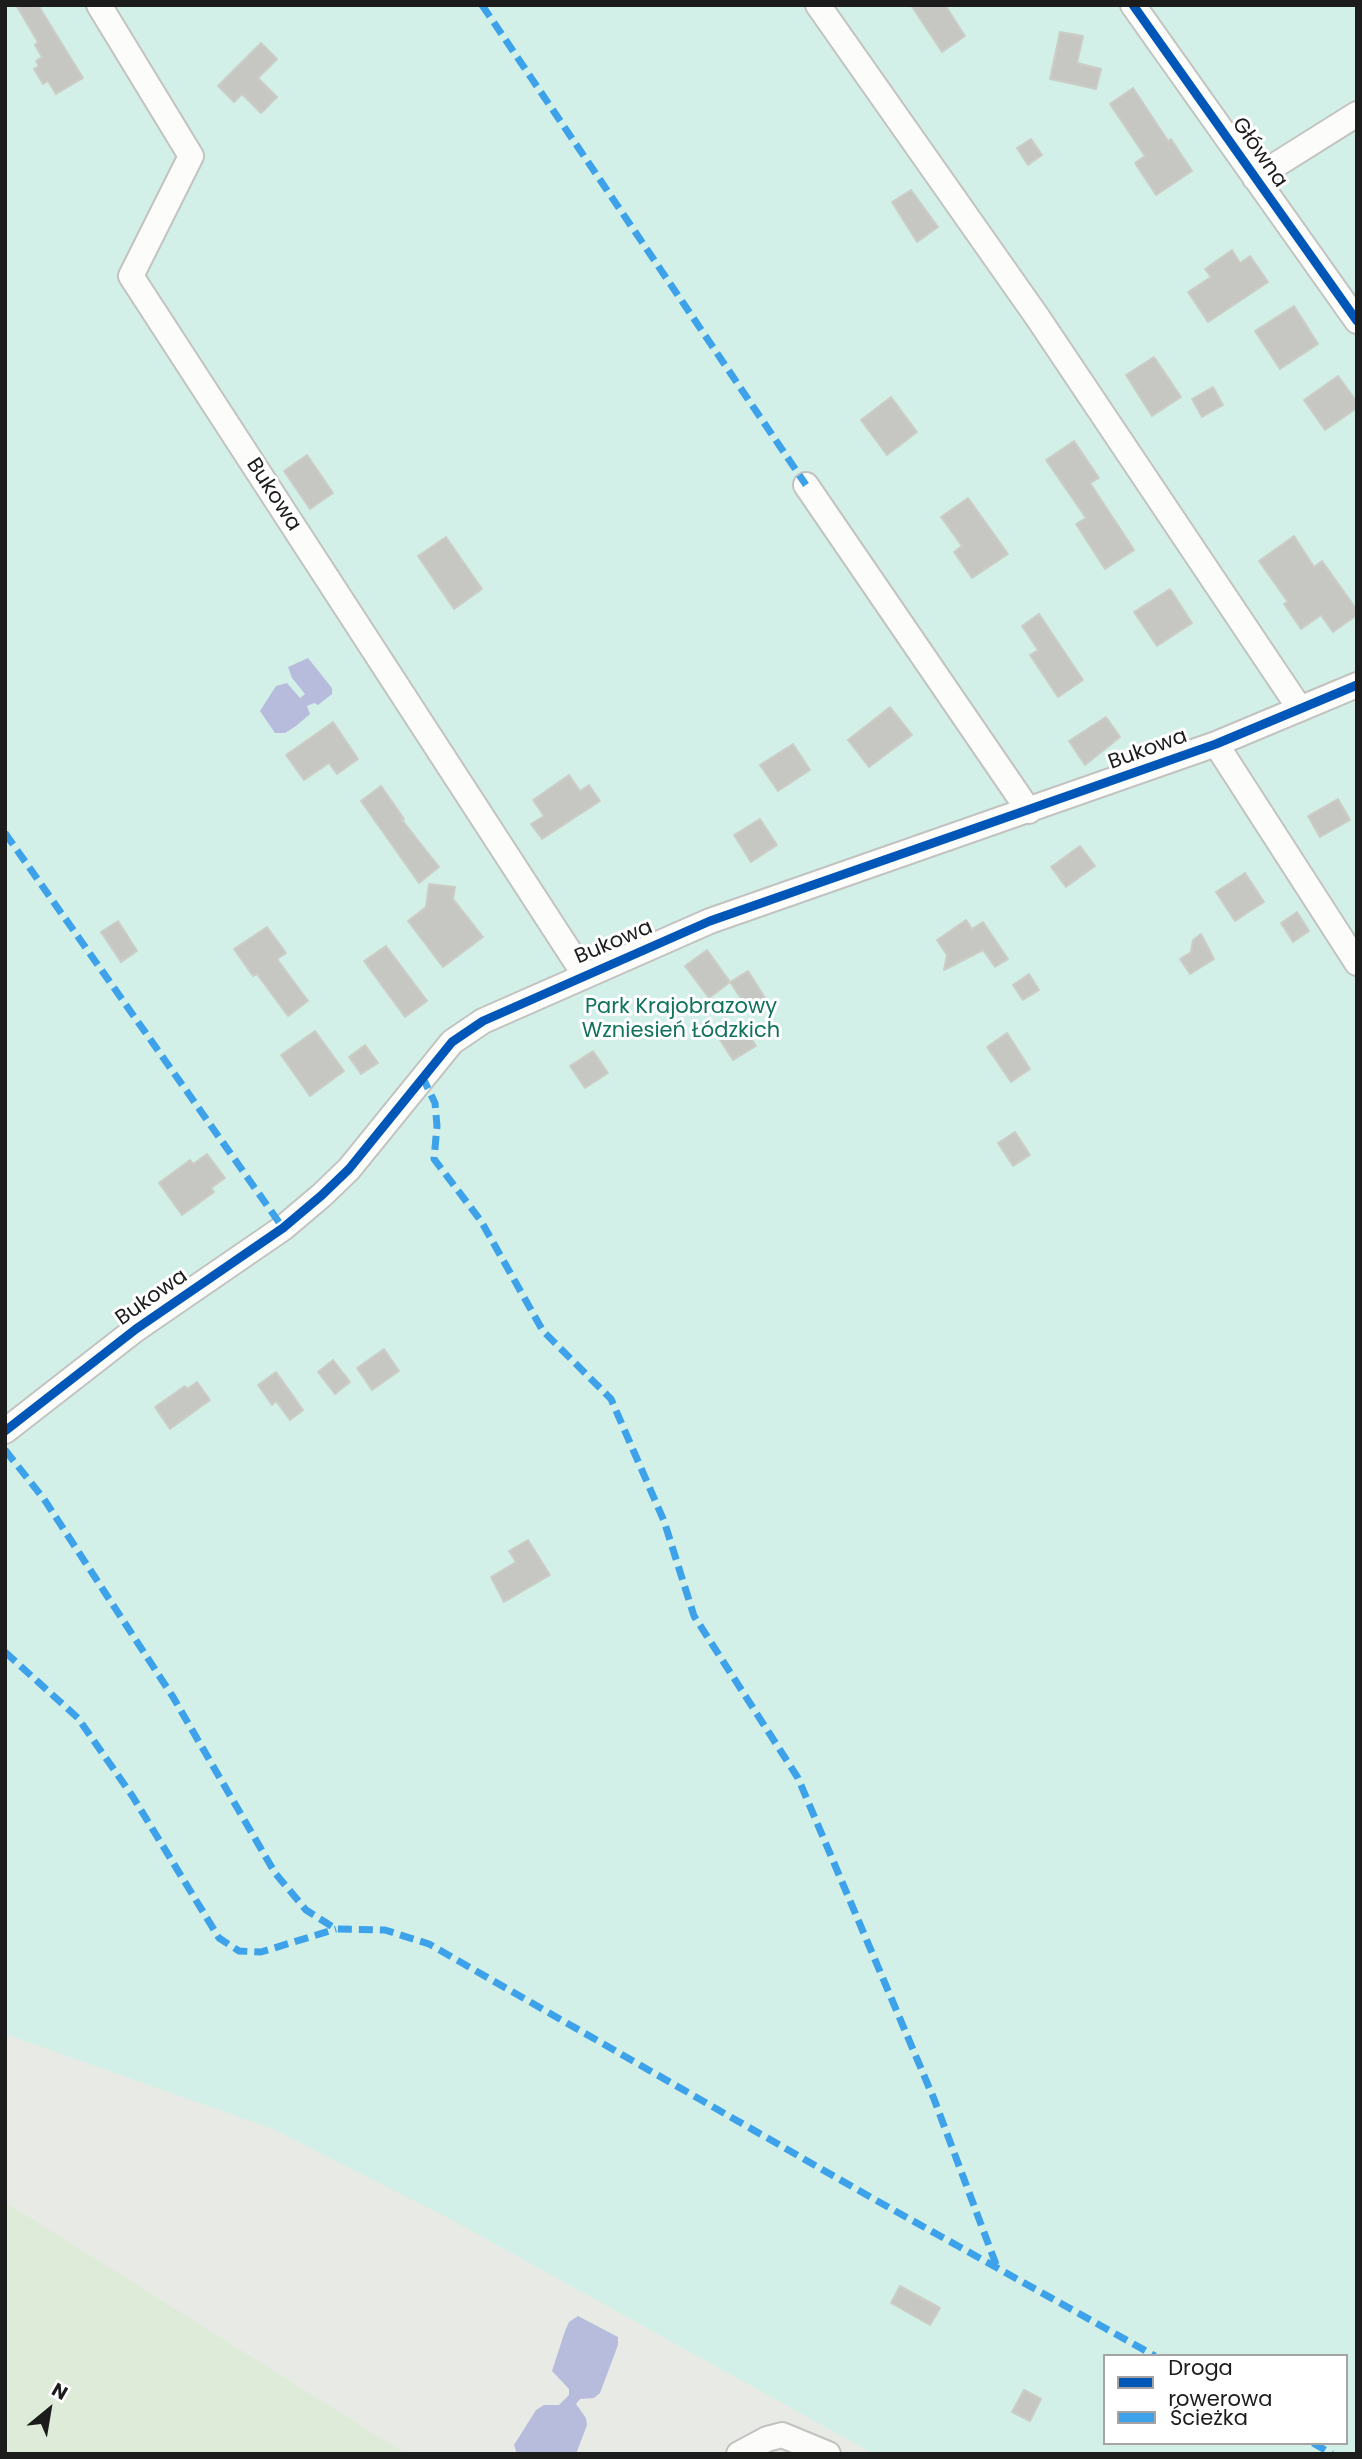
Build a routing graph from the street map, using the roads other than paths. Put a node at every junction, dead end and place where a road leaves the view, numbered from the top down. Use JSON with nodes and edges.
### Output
{"nodes":[{"id":1,"x":99,"y":5,"type":"edge"},
{"id":2,"x":818,"y":5,"type":"edge"},
{"id":3,"x":1133,"y":5,"type":"edge"},
{"id":4,"x":1357,"y":114,"type":"edge"},
{"id":5,"x":1255,"y":178,"type":"junction"},
{"id":6,"x":1357,"y":321,"type":"edge"},
{"id":7,"x":806,"y":485,"type":"dead end"},
{"id":8,"x":1357,"y":685,"type":"edge"},
{"id":9,"x":1300,"y":709,"type":"junction"},
{"id":10,"x":1216,"y":744,"type":"junction"},
{"id":11,"x":1029,"y":811,"type":"junction"},
{"id":12,"x":1357,"y":963,"type":"edge"},
{"id":13,"x":584,"y":974,"type":"junction"},
{"id":14,"x":5,"y":1431,"type":"edge"},
{"id":15,"x":739,"y":2454,"type":"edge"},
{"id":16,"x":828,"y":2454,"type":"edge"}],
"edges":[{"from":1,"to":13,"type":"street","name":"Bukowa"},
{"from":2,"to":9,"type":"street"},
{"from":3,"to":5,"type":"street","name":"Główna"},
{"from":4,"to":5,"type":"street"},
{"from":5,"to":6,"type":"street","name":"Główna"},
{"from":7,"to":11,"type":"street"},
{"from":8,"to":9,"type":"street","name":"Bukowa"},
{"from":9,"to":10,"type":"street","name":"Bukowa"},
{"from":10,"to":11,"type":"street","name":"Bukowa"},
{"from":10,"to":12,"type":"street"},
{"from":11,"to":13,"type":"street","name":"Bukowa"},
{"from":13,"to":14,"type":"street","name":"Bukowa"},
{"from":15,"to":16,"type":"street"}]}
